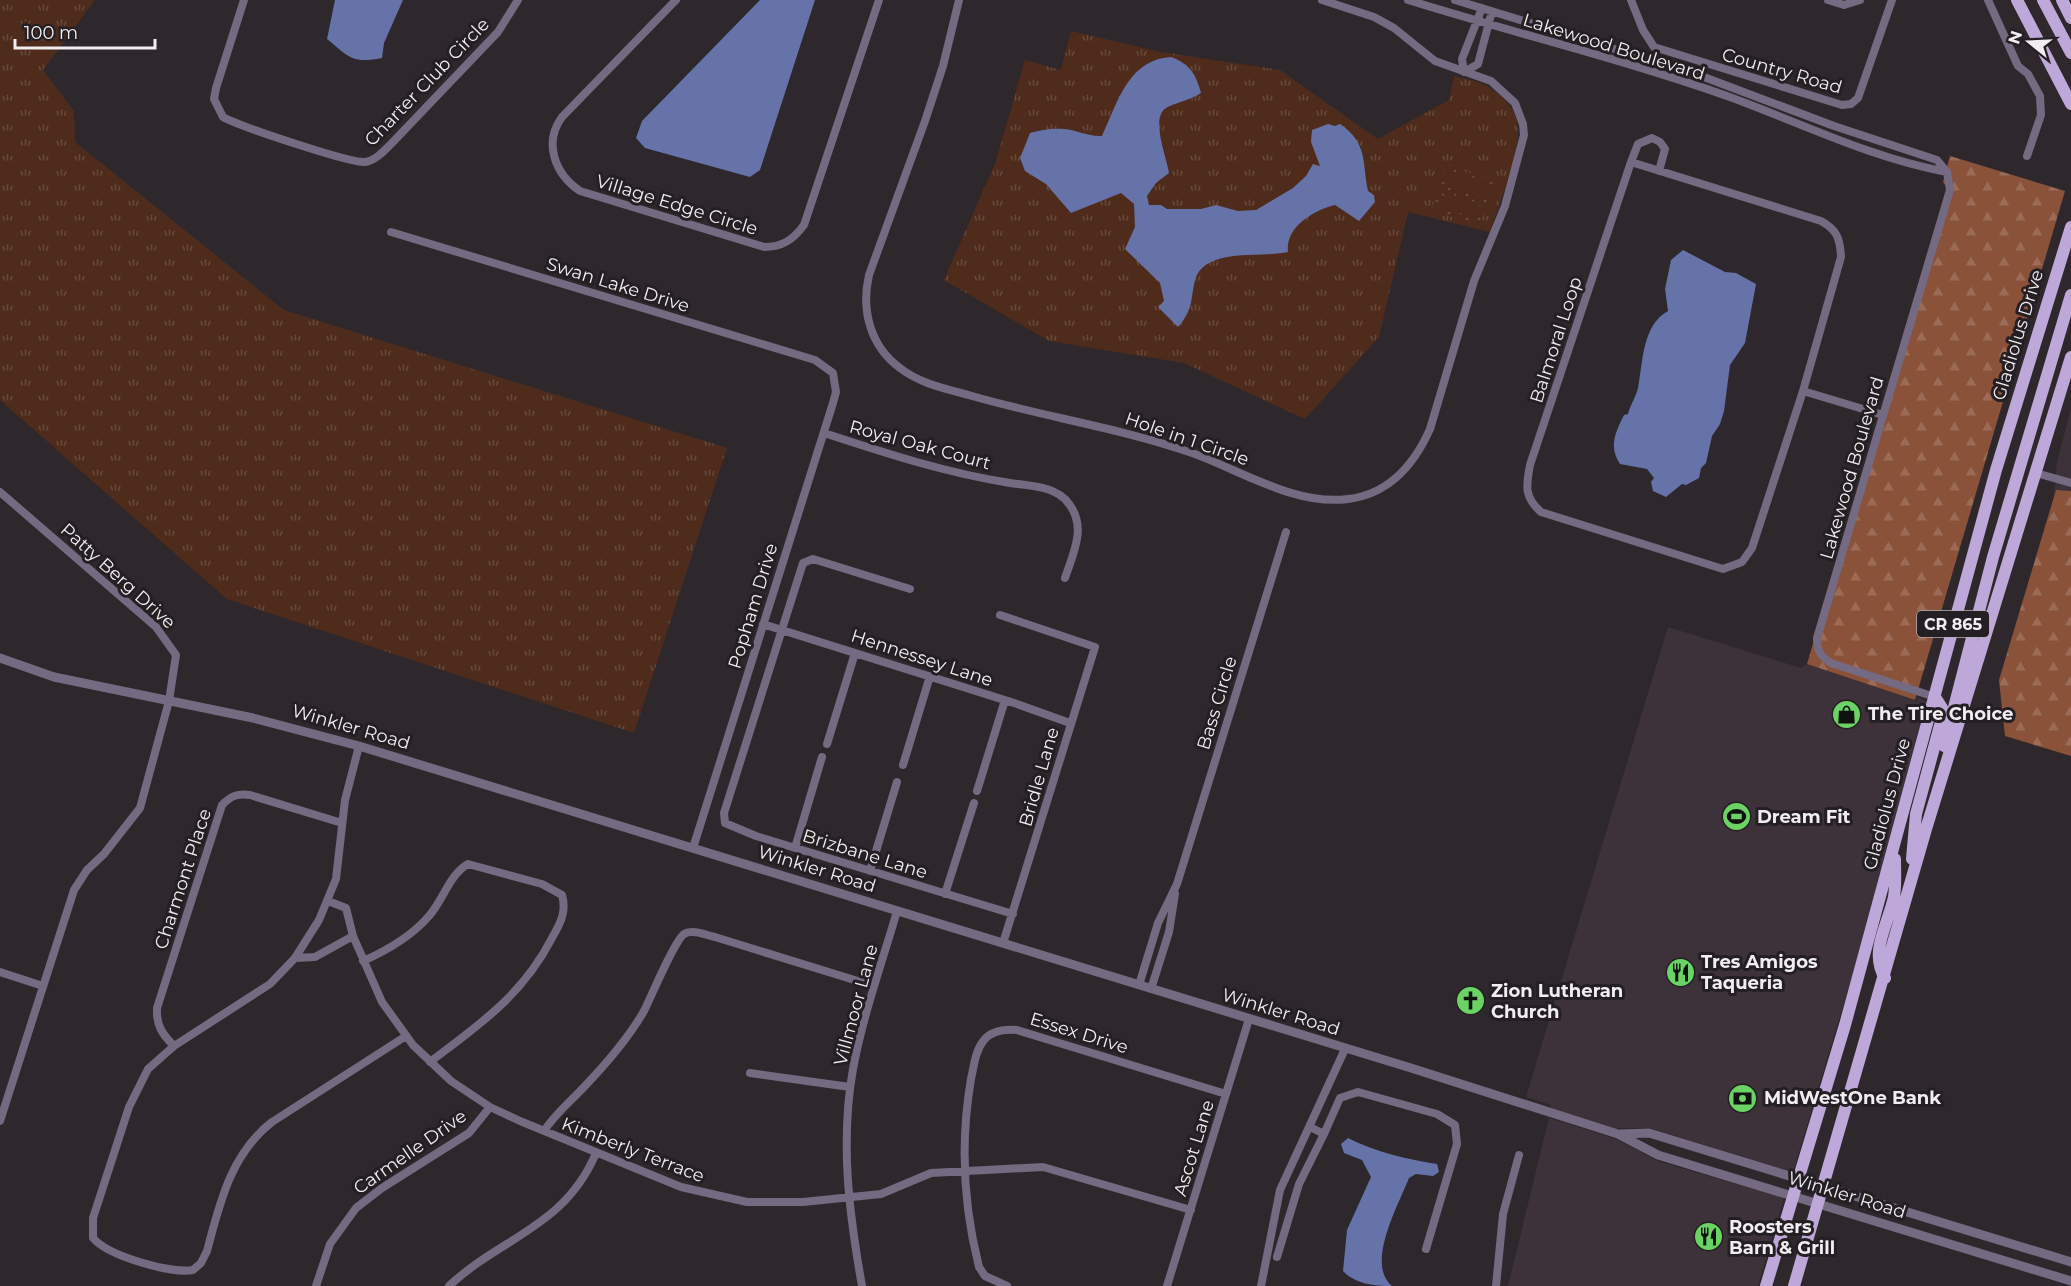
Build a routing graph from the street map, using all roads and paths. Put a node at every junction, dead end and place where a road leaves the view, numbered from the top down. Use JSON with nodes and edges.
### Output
{"nodes":[{"id":1,"x":244,"y":0,"type":"edge"},
{"id":2,"x":518,"y":0,"type":"edge"},
{"id":3,"x":676,"y":0,"type":"edge"},
{"id":4,"x":879,"y":0,"type":"edge"},
{"id":5,"x":959,"y":0,"type":"edge"},
{"id":6,"x":1322,"y":0,"type":"edge"},
{"id":7,"x":1408,"y":0,"type":"edge"},
{"id":8,"x":1455,"y":0,"type":"edge"},
{"id":9,"x":1631,"y":0,"type":"edge"},
{"id":10,"x":1828,"y":0,"type":"edge"},
{"id":11,"x":1860,"y":0,"type":"edge"},
{"id":12,"x":1892,"y":0,"type":"edge"},
{"id":13,"x":1988,"y":0,"type":"edge"},
{"id":14,"x":2017,"y":0,"type":"edge"},
{"id":15,"x":2043,"y":0,"type":"edge"},
{"id":16,"x":2062,"y":0,"type":"edge"},
{"id":17,"x":1482,"y":8,"type":"junction"},
{"id":18,"x":1492,"y":11,"type":"junction"},
{"id":19,"x":2071,"y":18,"type":"edge"},
{"id":20,"x":1476,"y":21,"type":"junction"},
{"id":21,"x":1488,"y":25,"type":"junction"},
{"id":22,"x":2071,"y":53,"type":"edge"},
{"id":23,"x":1699,"y":62,"type":"junction"},
{"id":24,"x":1464,"y":72,"type":"junction"},
{"id":25,"x":1696,"y":74,"type":"junction"},
{"id":26,"x":1692,"y":85,"type":"junction"},
{"id":27,"x":2071,"y":104,"type":"edge"},
{"id":28,"x":2027,"y":156,"type":"dead end"},
{"id":29,"x":1631,"y":162,"type":"junction"},
{"id":30,"x":1659,"y":171,"type":"junction"},
{"id":31,"x":1947,"y":172,"type":"junction"},
{"id":32,"x":2071,"y":226,"type":"edge"},
{"id":33,"x":391,"y":232,"type":"dead end"},
{"id":34,"x":2066,"y":253,"type":"edge"},
{"id":35,"x":2071,"y":296,"type":"edge"},
{"id":36,"x":2071,"y":357,"type":"edge"},
{"id":37,"x":833,"y":373,"type":"joint"},
{"id":38,"x":1803,"y":391,"type":"junction"},
{"id":39,"x":1883,"y":415,"type":"junction"},
{"id":40,"x":824,"y":434,"type":"junction"},
{"id":41,"x":2036,"y":473,"type":"junction"},
{"id":42,"x":2071,"y":483,"type":"edge"},
{"id":43,"x":0,"y":492,"type":"edge"},
{"id":44,"x":1286,"y":532,"type":"dead end"},
{"id":45,"x":1065,"y":578,"type":"dead end"},
{"id":46,"x":910,"y":588,"type":"dead end"},
{"id":47,"x":1000,"y":615,"type":"dead end"},
{"id":48,"x":763,"y":624,"type":"junction"},
{"id":49,"x":782,"y":630,"type":"junction"},
{"id":50,"x":855,"y":653,"type":"junction"},
{"id":51,"x":0,"y":658,"type":"edge"},
{"id":52,"x":930,"y":676,"type":"junction"},
{"id":53,"x":1935,"y":697,"type":"junction"},
{"id":54,"x":1005,"y":700,"type":"junction"},
{"id":55,"x":169,"y":701,"type":"junction"},
{"id":56,"x":1070,"y":723,"type":"junction"},
{"id":57,"x":827,"y":744,"type":"dead end"},
{"id":58,"x":359,"y":746,"type":"junction"},
{"id":59,"x":822,"y":757,"type":"dead end"},
{"id":60,"x":903,"y":765,"type":"dead end"},
{"id":61,"x":897,"y":782,"type":"dead end"},
{"id":62,"x":977,"y":791,"type":"dead end"},
{"id":63,"x":974,"y":803,"type":"dead end"},
{"id":64,"x":342,"y":823,"type":"junction"},
{"id":65,"x":1926,"y":829,"type":"junction"},
{"id":66,"x":1896,"y":840,"type":"junction"},
{"id":67,"x":693,"y":848,"type":"junction"},
{"id":68,"x":795,"y":848,"type":"junction"},
{"id":69,"x":870,"y":871,"type":"junction"},
{"id":70,"x":1177,"y":884,"type":"junction"},
{"id":71,"x":1910,"y":887,"type":"junction"},
{"id":72,"x":945,"y":894,"type":"junction"},
{"id":73,"x":328,"y":901,"type":"junction"},
{"id":74,"x":897,"y":911,"type":"junction"},
{"id":75,"x":1013,"y":914,"type":"junction"},
{"id":76,"x":353,"y":936,"type":"junction"},
{"id":77,"x":1003,"y":943,"type":"junction"},
{"id":78,"x":295,"y":958,"type":"junction"},
{"id":79,"x":363,"y":961,"type":"junction"},
{"id":80,"x":0,"y":972,"type":"edge"},
{"id":81,"x":1885,"y":978,"type":"junction"},
{"id":82,"x":1139,"y":985,"type":"junction"},
{"id":83,"x":43,"y":986,"type":"junction"},
{"id":84,"x":874,"y":986,"type":"junction"},
{"id":85,"x":1151,"y":989,"type":"junction"},
{"id":86,"x":1250,"y":1019,"type":"junction"},
{"id":87,"x":406,"y":1036,"type":"junction"},
{"id":88,"x":174,"y":1046,"type":"junction"},
{"id":89,"x":1344,"y":1049,"type":"junction"},
{"id":90,"x":430,"y":1062,"type":"junction"},
{"id":91,"x":750,"y":1073,"type":"dead end"},
{"id":92,"x":850,"y":1087,"type":"junction"},
{"id":93,"x":1226,"y":1094,"type":"junction"},
{"id":94,"x":3,"y":1102,"type":"edge"},
{"id":95,"x":490,"y":1107,"type":"junction"},
{"id":96,"x":0,"y":1121,"type":"edge"},
{"id":97,"x":1310,"y":1127,"type":"junction"},
{"id":98,"x":544,"y":1131,"type":"junction"},
{"id":99,"x":1324,"y":1134,"type":"junction"},
{"id":100,"x":1618,"y":1134,"type":"junction"},
{"id":101,"x":596,"y":1153,"type":"junction"},
{"id":102,"x":1519,"y":1155,"type":"dead end"},
{"id":103,"x":963,"y":1170,"type":"junction"},
{"id":104,"x":1799,"y":1179,"type":"junction"},
{"id":105,"x":1824,"y":1186,"type":"junction"},
{"id":106,"x":1794,"y":1196,"type":"junction"},
{"id":107,"x":848,"y":1198,"type":"junction"},
{"id":108,"x":1278,"y":1198,"type":"junction"},
{"id":109,"x":1293,"y":1204,"type":"junction"},
{"id":110,"x":1819,"y":1204,"type":"junction"},
{"id":111,"x":1191,"y":1210,"type":"junction"},
{"id":112,"x":1426,"y":1249,"type":"dead end"},
{"id":113,"x":1277,"y":1257,"type":"dead end"},
{"id":114,"x":2071,"y":1262,"type":"edge"},
{"id":115,"x":2071,"y":1281,"type":"edge"},
{"id":116,"x":316,"y":1286,"type":"edge"},
{"id":117,"x":449,"y":1286,"type":"edge"},
{"id":118,"x":862,"y":1286,"type":"edge"},
{"id":119,"x":1007,"y":1286,"type":"edge"},
{"id":120,"x":1167,"y":1286,"type":"edge"},
{"id":121,"x":1261,"y":1286,"type":"edge"},
{"id":122,"x":1496,"y":1286,"type":"edge"},
{"id":123,"x":1766,"y":1286,"type":"edge"},
{"id":124,"x":1794,"y":1286,"type":"edge"}],
"edges":[{"from":1,"to":2,"type":"street","name":"Charter Club Circle"},
{"from":3,"to":4,"type":"street","name":"Village Edge Circle"},
{"from":5,"to":24,"type":"street","name":"Hole in 1 Circle"},
{"from":6,"to":24,"type":"street","name":"Hole in 1 Circle"},
{"from":7,"to":20,"type":"street","name":"Lakewood Boulevard"},
{"from":8,"to":17,"type":"street","name":"Lakewood Boulevard"},
{"from":9,"to":23,"type":"street","name":"Country Road"},
{"from":10,"to":11,"type":"street"},
{"from":12,"to":23,"type":"street","name":"Country Road"},
{"from":13,"to":28,"type":"street"},
{"from":14,"to":27,"type":"main road"},
{"from":15,"to":22,"type":"main road"},
{"from":16,"to":19,"type":"main road"},
{"from":17,"to":18,"type":"street","name":"Lakewood Boulevard"},
{"from":17,"to":20,"type":"street"},
{"from":18,"to":21,"type":"street"},
{"from":18,"to":25,"type":"street","name":"Lakewood Boulevard"},
{"from":20,"to":21,"type":"street","name":"Lakewood Boulevard"},
{"from":20,"to":24,"type":"street"},
{"from":21,"to":24,"type":"street"},
{"from":21,"to":26,"type":"street","name":"Lakewood Boulevard"},
{"from":23,"to":25,"type":"street","name":"Country Road"},
{"from":25,"to":26,"type":"street","name":"Country Road"},
{"from":25,"to":31,"type":"street","name":"Lakewood Boulevard"},
{"from":26,"to":31,"type":"street","name":"Lakewood Boulevard"},
{"from":29,"to":30,"type":"street","name":"Balmoral Loop"},
{"from":29,"to":30,"type":"street"},
{"from":29,"to":38,"type":"street","name":"Balmoral Loop"},
{"from":30,"to":38,"type":"street","name":"Balmoral Loop"},
{"from":31,"to":39,"type":"street","name":"Lakewood Boulevard"},
{"from":32,"to":34,"type":"main road","name":"Gladiolus Drive","number":"CR 865"},
{"from":33,"to":37,"type":"street","name":"Swan Lake Drive"},
{"from":34,"to":53,"type":"main road","name":"Gladiolus Drive","number":"CR 865"},
{"from":35,"to":65,"type":"main road"},
{"from":36,"to":41,"type":"main road","number":"CR 865"},
{"from":37,"to":40,"type":"street","name":"Popham Drive"},
{"from":38,"to":39,"type":"street"},
{"from":39,"to":53,"type":"street","name":"Lakewood Boulevard"},
{"from":40,"to":45,"type":"street","name":"Royal Oak Court"},
{"from":40,"to":48,"type":"street","name":"Popham Drive"},
{"from":41,"to":42,"type":"street"},
{"from":41,"to":65,"type":"main road","number":"CR 865"},
{"from":43,"to":55,"type":"street","name":"Patty Berg Drive"},
{"from":44,"to":70,"type":"street","name":"Bass Circle"},
{"from":46,"to":49,"type":"street"},
{"from":47,"to":56,"type":"street","name":"Bridle Lane"},
{"from":48,"to":49,"type":"street","name":"Hennessey Lane"},
{"from":48,"to":67,"type":"street","name":"Popham Drive"},
{"from":49,"to":50,"type":"street","name":"Hennessey Lane"},
{"from":49,"to":68,"type":"street","name":"Brizbane Lane"},
{"from":50,"to":52,"type":"street","name":"Hennessey Lane"},
{"from":50,"to":57,"type":"street"},
{"from":51,"to":55,"type":"street","name":"Winkler Road"},
{"from":52,"to":54,"type":"street","name":"Hennessey Lane"},
{"from":52,"to":60,"type":"street"},
{"from":53,"to":66,"type":"main road","name":"Gladiolus Drive","number":"CR 865"},
{"from":53,"to":71,"type":"main road"},
{"from":54,"to":56,"type":"street","name":"Hennessey Lane"},
{"from":54,"to":62,"type":"street"},
{"from":55,"to":58,"type":"street","name":"Winkler Road"},
{"from":55,"to":83,"type":"street","name":"Patty Berg Drive"},
{"from":56,"to":75,"type":"street","name":"Bridle Lane"},
{"from":58,"to":64,"type":"street"},
{"from":58,"to":67,"type":"street","name":"Winkler Road"},
{"from":59,"to":68,"type":"street"},
{"from":61,"to":69,"type":"street"},
{"from":63,"to":72,"type":"street"},
{"from":64,"to":73,"type":"street"},
{"from":64,"to":88,"type":"street","name":"Charmont Place"},
{"from":65,"to":71,"type":"main road","number":"CR 865"},
{"from":66,"to":81,"type":"main road"},
{"from":66,"to":104,"type":"main road","name":"Gladiolus Drive","number":"CR 865"},
{"from":67,"to":74,"type":"street","name":"Winkler Road"},
{"from":68,"to":69,"type":"street","name":"Brizbane Lane"},
{"from":69,"to":72,"type":"street","name":"Brizbane Lane"},
{"from":70,"to":82,"type":"street","name":"Bass Circle"},
{"from":70,"to":85,"type":"street","name":"Bass Circle"},
{"from":71,"to":81,"type":"main road","number":"CR 865"},
{"from":72,"to":75,"type":"street","name":"Brizbane Lane"},
{"from":73,"to":76,"type":"street","name":"Kimberly Terrace"},
{"from":73,"to":78,"type":"street"},
{"from":74,"to":77,"type":"street","name":"Winkler Road"},
{"from":74,"to":84,"type":"street","name":"Villmoor Lane"},
{"from":75,"to":77,"type":"street","name":"Bridle Lane"},
{"from":76,"to":78,"type":"street"},
{"from":76,"to":79,"type":"street","name":"Kimberly Terrace"},
{"from":77,"to":82,"type":"street","name":"Winkler Road"},
{"from":78,"to":88,"type":"street"},
{"from":79,"to":87,"type":"street","name":"Kimberly Terrace"},
{"from":79,"to":90,"type":"street"},
{"from":80,"to":83,"type":"street"},
{"from":81,"to":105,"type":"main road","number":"CR 865"},
{"from":82,"to":85,"type":"street","name":"Winkler Road"},
{"from":83,"to":94,"type":"street","name":"Patty Berg Drive"},
{"from":84,"to":92,"type":"street","name":"Villmoor Lane"},
{"from":84,"to":98,"type":"street"},
{"from":85,"to":86,"type":"street","name":"Winkler Road"},
{"from":86,"to":89,"type":"street","name":"Winkler Road"},
{"from":86,"to":93,"type":"street","name":"Ascot Lane"},
{"from":87,"to":88,"type":"street"},
{"from":87,"to":90,"type":"street","name":"Kimberly Terrace"},
{"from":89,"to":97,"type":"street"},
{"from":89,"to":100,"type":"street","name":"Winkler Road"},
{"from":90,"to":95,"type":"street","name":"Kimberly Terrace"},
{"from":91,"to":92,"type":"street"},
{"from":92,"to":107,"type":"street","name":"Villmoor Lane"},
{"from":93,"to":103,"type":"street","name":"Essex Drive"},
{"from":93,"to":111,"type":"street","name":"Ascot Lane"},
{"from":94,"to":96,"type":"street","name":"Patty Berg Drive"},
{"from":95,"to":98,"type":"street","name":"Kimberly Terrace"},
{"from":95,"to":116,"type":"street","name":"Carmelle Drive"},
{"from":97,"to":99,"type":"street"},
{"from":97,"to":108,"type":"street"},
{"from":98,"to":101,"type":"street","name":"Kimberly Terrace"},
{"from":99,"to":109,"type":"street"},
{"from":99,"to":112,"type":"street"},
{"from":100,"to":104,"type":"street","name":"Winkler Road"},
{"from":100,"to":106,"type":"street","name":"Winkler Road"},
{"from":101,"to":107,"type":"street","name":"Kimberly Terrace"},
{"from":101,"to":117,"type":"street"},
{"from":102,"to":122,"type":"street"},
{"from":103,"to":107,"type":"street","name":"Kimberly Terrace"},
{"from":103,"to":111,"type":"street","name":"Kimberly Terrace"},
{"from":103,"to":119,"type":"street","name":"Essex Drive"},
{"from":104,"to":105,"type":"street","name":"Winkler Road"},
{"from":104,"to":106,"type":"main road","name":"Gladiolus Drive","number":"CR 865"},
{"from":105,"to":110,"type":"main road","number":"CR 865"},
{"from":105,"to":114,"type":"street","name":"Winkler Road"},
{"from":106,"to":110,"type":"street","name":"Winkler Road"},
{"from":106,"to":123,"type":"main road","name":"Gladiolus Drive","number":"CR 865"},
{"from":107,"to":118,"type":"street","name":"Villmoor Lane"},
{"from":108,"to":109,"type":"street"},
{"from":108,"to":121,"type":"street"},
{"from":109,"to":113,"type":"street"},
{"from":110,"to":115,"type":"street","name":"Winkler Road"},
{"from":110,"to":124,"type":"main road","number":"CR 865"},
{"from":111,"to":120,"type":"street","name":"Ascot Lane"}]}
